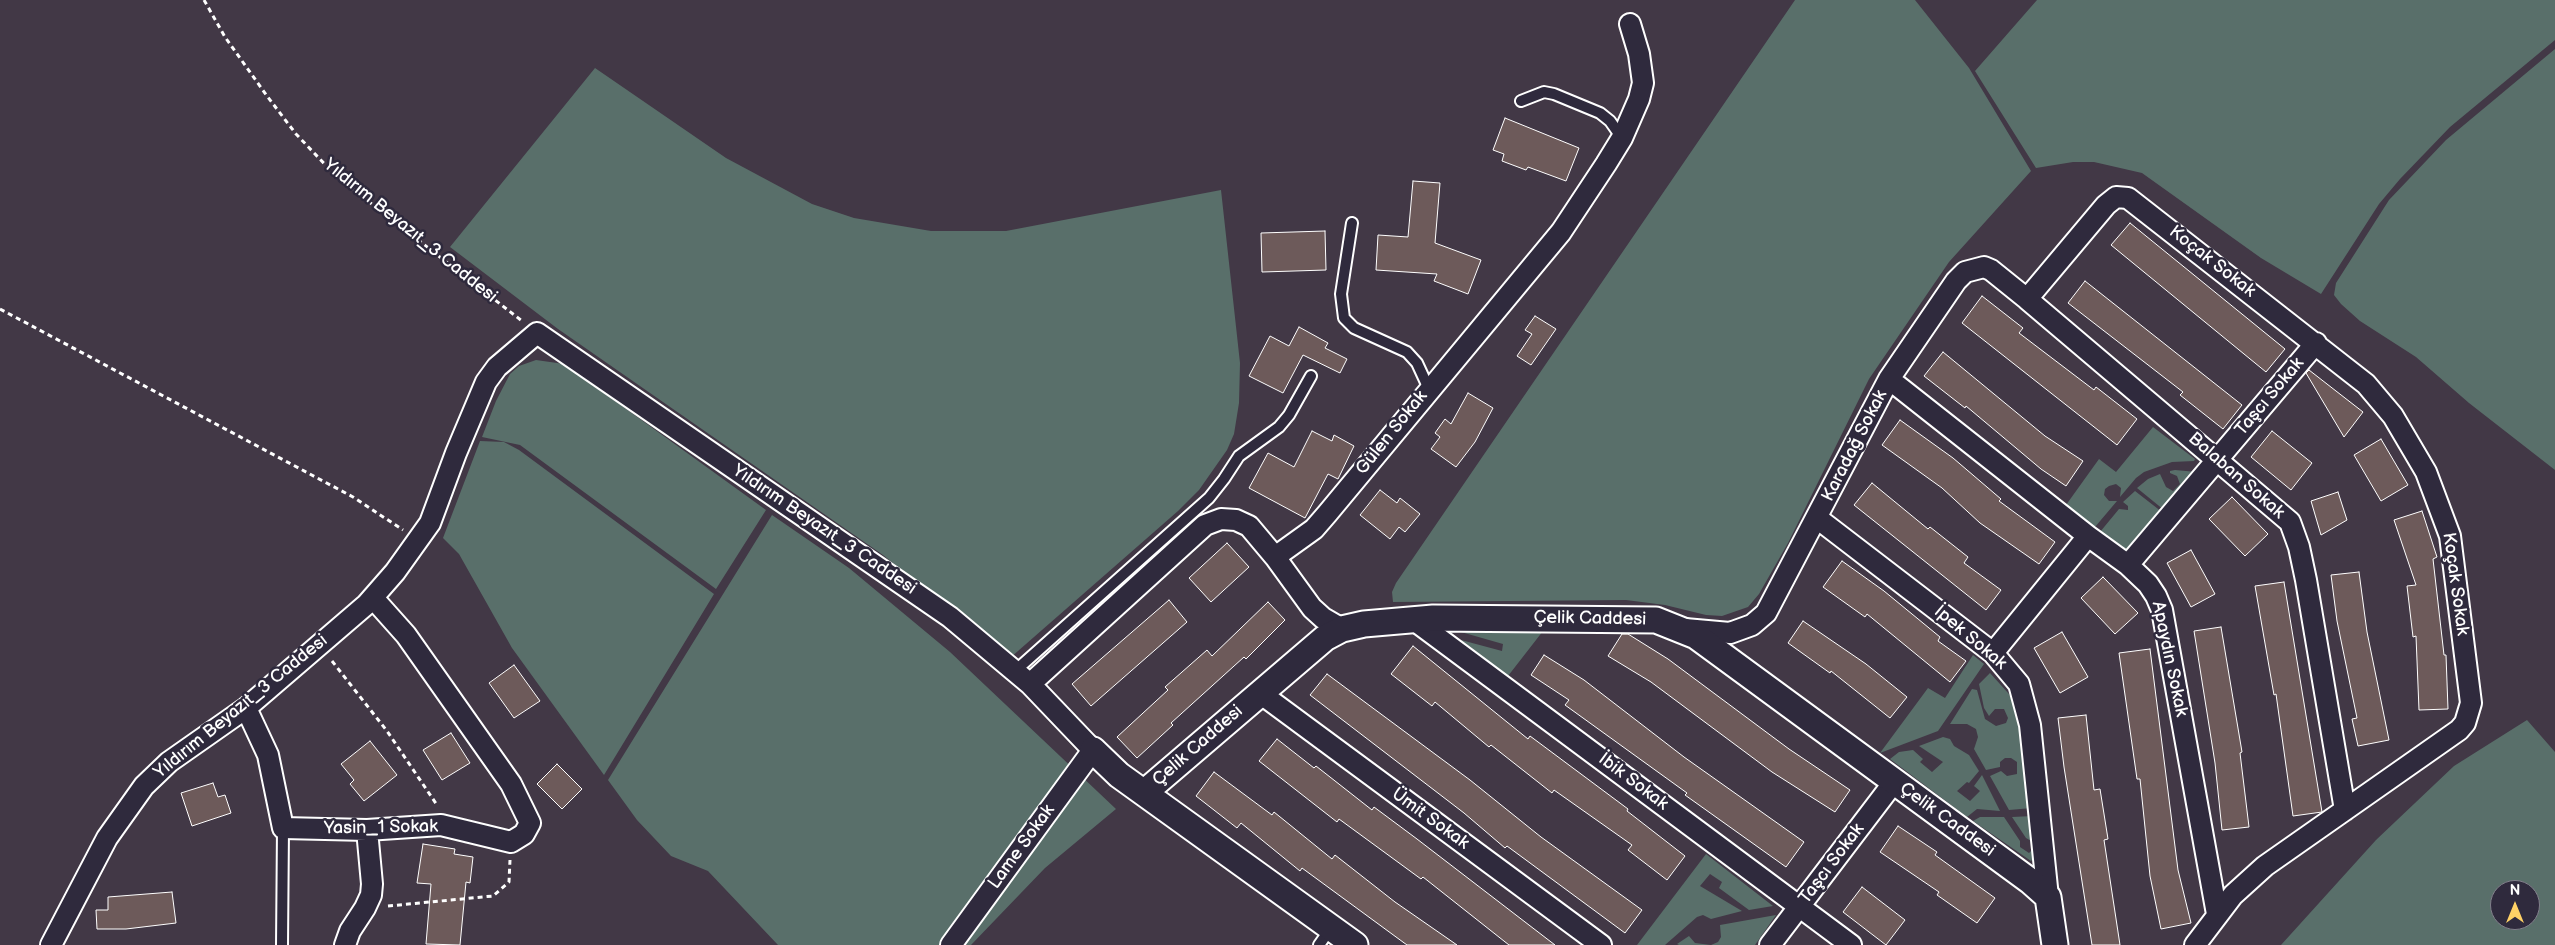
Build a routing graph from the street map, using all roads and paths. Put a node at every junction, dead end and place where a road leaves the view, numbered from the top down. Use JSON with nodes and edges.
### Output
{"nodes":[{"id":1,"x":204,"y":0,"type":"edge"},
{"id":2,"x":1630,"y":24,"type":"dead end"},
{"id":3,"x":1522,"y":101,"type":"dead end"},
{"id":4,"x":1622,"y":138,"type":"junction"},
{"id":5,"x":1352,"y":223,"type":"dead end"},
{"id":6,"x":2027,"y":299,"type":"junction"},
{"id":7,"x":0,"y":309,"type":"edge"},
{"id":8,"x":537,"y":332,"type":"junction"},
{"id":9,"x":2316,"y":343,"type":"junction"},
{"id":10,"x":1311,"y":376,"type":"dead end"},
{"id":11,"x":1889,"y":379,"type":"junction"},
{"id":12,"x":1429,"y":388,"type":"junction"},
{"id":13,"x":2217,"y":460,"type":"junction"},
{"id":14,"x":1817,"y":518,"type":"junction"},
{"id":15,"x":2088,"y":536,"type":"junction"},
{"id":16,"x":420,"y":541,"type":"junction"},
{"id":17,"x":1275,"y":557,"type":"junction"},
{"id":18,"x":2128,"y":566,"type":"junction"},
{"id":19,"x":373,"y":598,"type":"junction"},
{"id":20,"x":1414,"y":620,"type":"junction"},
{"id":21,"x":1682,"y":628,"type":"junction"},
{"id":22,"x":1342,"y":629,"type":"junction"},
{"id":23,"x":319,"y":645,"type":"junction"},
{"id":24,"x":1993,"y":653,"type":"junction"},
{"id":25,"x":1015,"y":671,"type":"junction"},
{"id":26,"x":1030,"y":684,"type":"junction"},
{"id":27,"x":1260,"y":693,"type":"junction"},
{"id":28,"x":246,"y":708,"type":"junction"},
{"id":29,"x":1093,"y":750,"type":"junction"},
{"id":30,"x":1894,"y":782,"type":"junction"},
{"id":31,"x":1145,"y":792,"type":"junction"},
{"id":32,"x":2344,"y":810,"type":"junction"},
{"id":33,"x":441,"y":825,"type":"junction"},
{"id":34,"x":283,"y":828,"type":"junction"},
{"id":35,"x":367,"y":830,"type":"junction"},
{"id":36,"x":511,"y":842,"type":"junction"},
{"id":37,"x":2048,"y":897,"type":"junction"},
{"id":38,"x":1800,"y":907,"type":"junction"},
{"id":39,"x":365,"y":908,"type":"junction"},
{"id":40,"x":2217,"y":914,"type":"junction"},
{"id":41,"x":1325,"y":936,"type":"edge"},
{"id":42,"x":51,"y":945,"type":"edge"},
{"id":43,"x":282,"y":945,"type":"edge"},
{"id":44,"x":345,"y":945,"type":"edge"},
{"id":45,"x":951,"y":945,"type":"edge"},
{"id":46,"x":1355,"y":945,"type":"edge"},
{"id":47,"x":1601,"y":945,"type":"edge"},
{"id":48,"x":1770,"y":945,"type":"edge"},
{"id":49,"x":1851,"y":945,"type":"edge"},
{"id":50,"x":2055,"y":945,"type":"edge"},
{"id":51,"x":2196,"y":945,"type":"edge"}],
"edges":[{"from":1,"to":8,"type":"path","name":"Yıldırım Beyazıt_3 Caddesi"},
{"from":2,"to":4,"type":"street","name":"Gülen Sokak"},
{"from":3,"to":4,"type":"lane"},
{"from":4,"to":12,"type":"street","name":"Gülen Sokak"},
{"from":5,"to":12,"type":"lane"},
{"from":6,"to":9,"type":"street","name":"Koçak Sokak"},
{"from":6,"to":11,"type":"street","name":"Karadağ Sokak"},
{"from":6,"to":13,"type":"street","name":"Balaban Sokak"},
{"from":7,"to":16,"type":"path"},
{"from":8,"to":16,"type":"street","name":"Yıldırım Beyazıt_3 Caddesi"},
{"from":8,"to":25,"type":"street","name":"Yıldırım Beyazıt_3 Caddesi"},
{"from":9,"to":13,"type":"street","name":"Taşcı Sokak"},
{"from":9,"to":32,"type":"street","name":"Koçak Sokak"},
{"from":10,"to":25,"type":"lane"},
{"from":11,"to":14,"type":"street","name":"Karadağ Sokak"},
{"from":11,"to":15,"type":"street","name":"Apaydın Sokak"},
{"from":12,"to":17,"type":"street","name":"Gülen Sokak"},
{"from":13,"to":18,"type":"street","name":"Taşcı Sokak"},
{"from":13,"to":32,"type":"street","name":"Balaban Sokak"},
{"from":14,"to":21,"type":"street","name":"Karadağ Sokak"},
{"from":14,"to":24,"type":"street","name":"İpek Sokak"},
{"from":15,"to":18,"type":"street","name":"Apaydın Sokak"},
{"from":15,"to":24,"type":"street"},
{"from":16,"to":19,"type":"street","name":"Yıldırım Beyazıt_3 Caddesi"},
{"from":17,"to":22,"type":"street"},
{"from":17,"to":26,"type":"street"},
{"from":18,"to":40,"type":"street","name":"Apaydın Sokak"},
{"from":19,"to":23,"type":"street","name":"Yıldırım Beyazıt_3 Caddesi"},
{"from":19,"to":36,"type":"street"},
{"from":20,"to":21,"type":"street","name":"Çelik Caddesi"},
{"from":20,"to":22,"type":"street","name":"Çelik Caddesi"},
{"from":20,"to":38,"type":"street","name":"İbik Sokak"},
{"from":21,"to":30,"type":"street","name":"Çelik Caddesi"},
{"from":22,"to":27,"type":"street","name":"Çelik Caddesi"},
{"from":23,"to":28,"type":"street","name":"Yıldırım Beyazıt_3 Caddesi"},
{"from":23,"to":33,"type":"path"},
{"from":24,"to":37,"type":"street","name":"İpek Sokak"},
{"from":25,"to":26,"type":"street","name":"Yıldırım Beyazıt_3 Caddesi"},
{"from":26,"to":29,"type":"street","name":"Yıldırım Beyazıt_3 Caddesi"},
{"from":27,"to":31,"type":"street","name":"Çelik Caddesi"},
{"from":27,"to":47,"type":"street","name":"Ümit Sokak"},
{"from":28,"to":34,"type":"street"},
{"from":28,"to":42,"type":"street","name":"Yıldırım Beyazıt_3 Caddesi"},
{"from":29,"to":31,"type":"street"},
{"from":29,"to":45,"type":"street","name":"Lame Sokak"},
{"from":30,"to":37,"type":"street","name":"Çelik Caddesi"},
{"from":30,"to":38,"type":"street","name":"Taşcı Sokak"},
{"from":31,"to":41,"type":"street"},
{"from":32,"to":40,"type":"street","name":"Koçak Sokak"},
{"from":33,"to":35,"type":"street","name":"Yasin_1 Sokak"},
{"from":33,"to":36,"type":"street","name":"Yasin_1 Sokak"},
{"from":34,"to":35,"type":"street","name":"Yasin_1 Sokak"},
{"from":34,"to":43,"type":"lane"},
{"from":35,"to":39,"type":"street"},
{"from":36,"to":39,"type":"path"},
{"from":37,"to":50,"type":"street"},
{"from":38,"to":48,"type":"street","name":"Taşcı Sokak"},
{"from":38,"to":49,"type":"street","name":"İbik Sokak"},
{"from":39,"to":44,"type":"street"},
{"from":40,"to":51,"type":"street","name":"Koçak Sokak"},
{"from":41,"to":46,"type":"street"}]}
